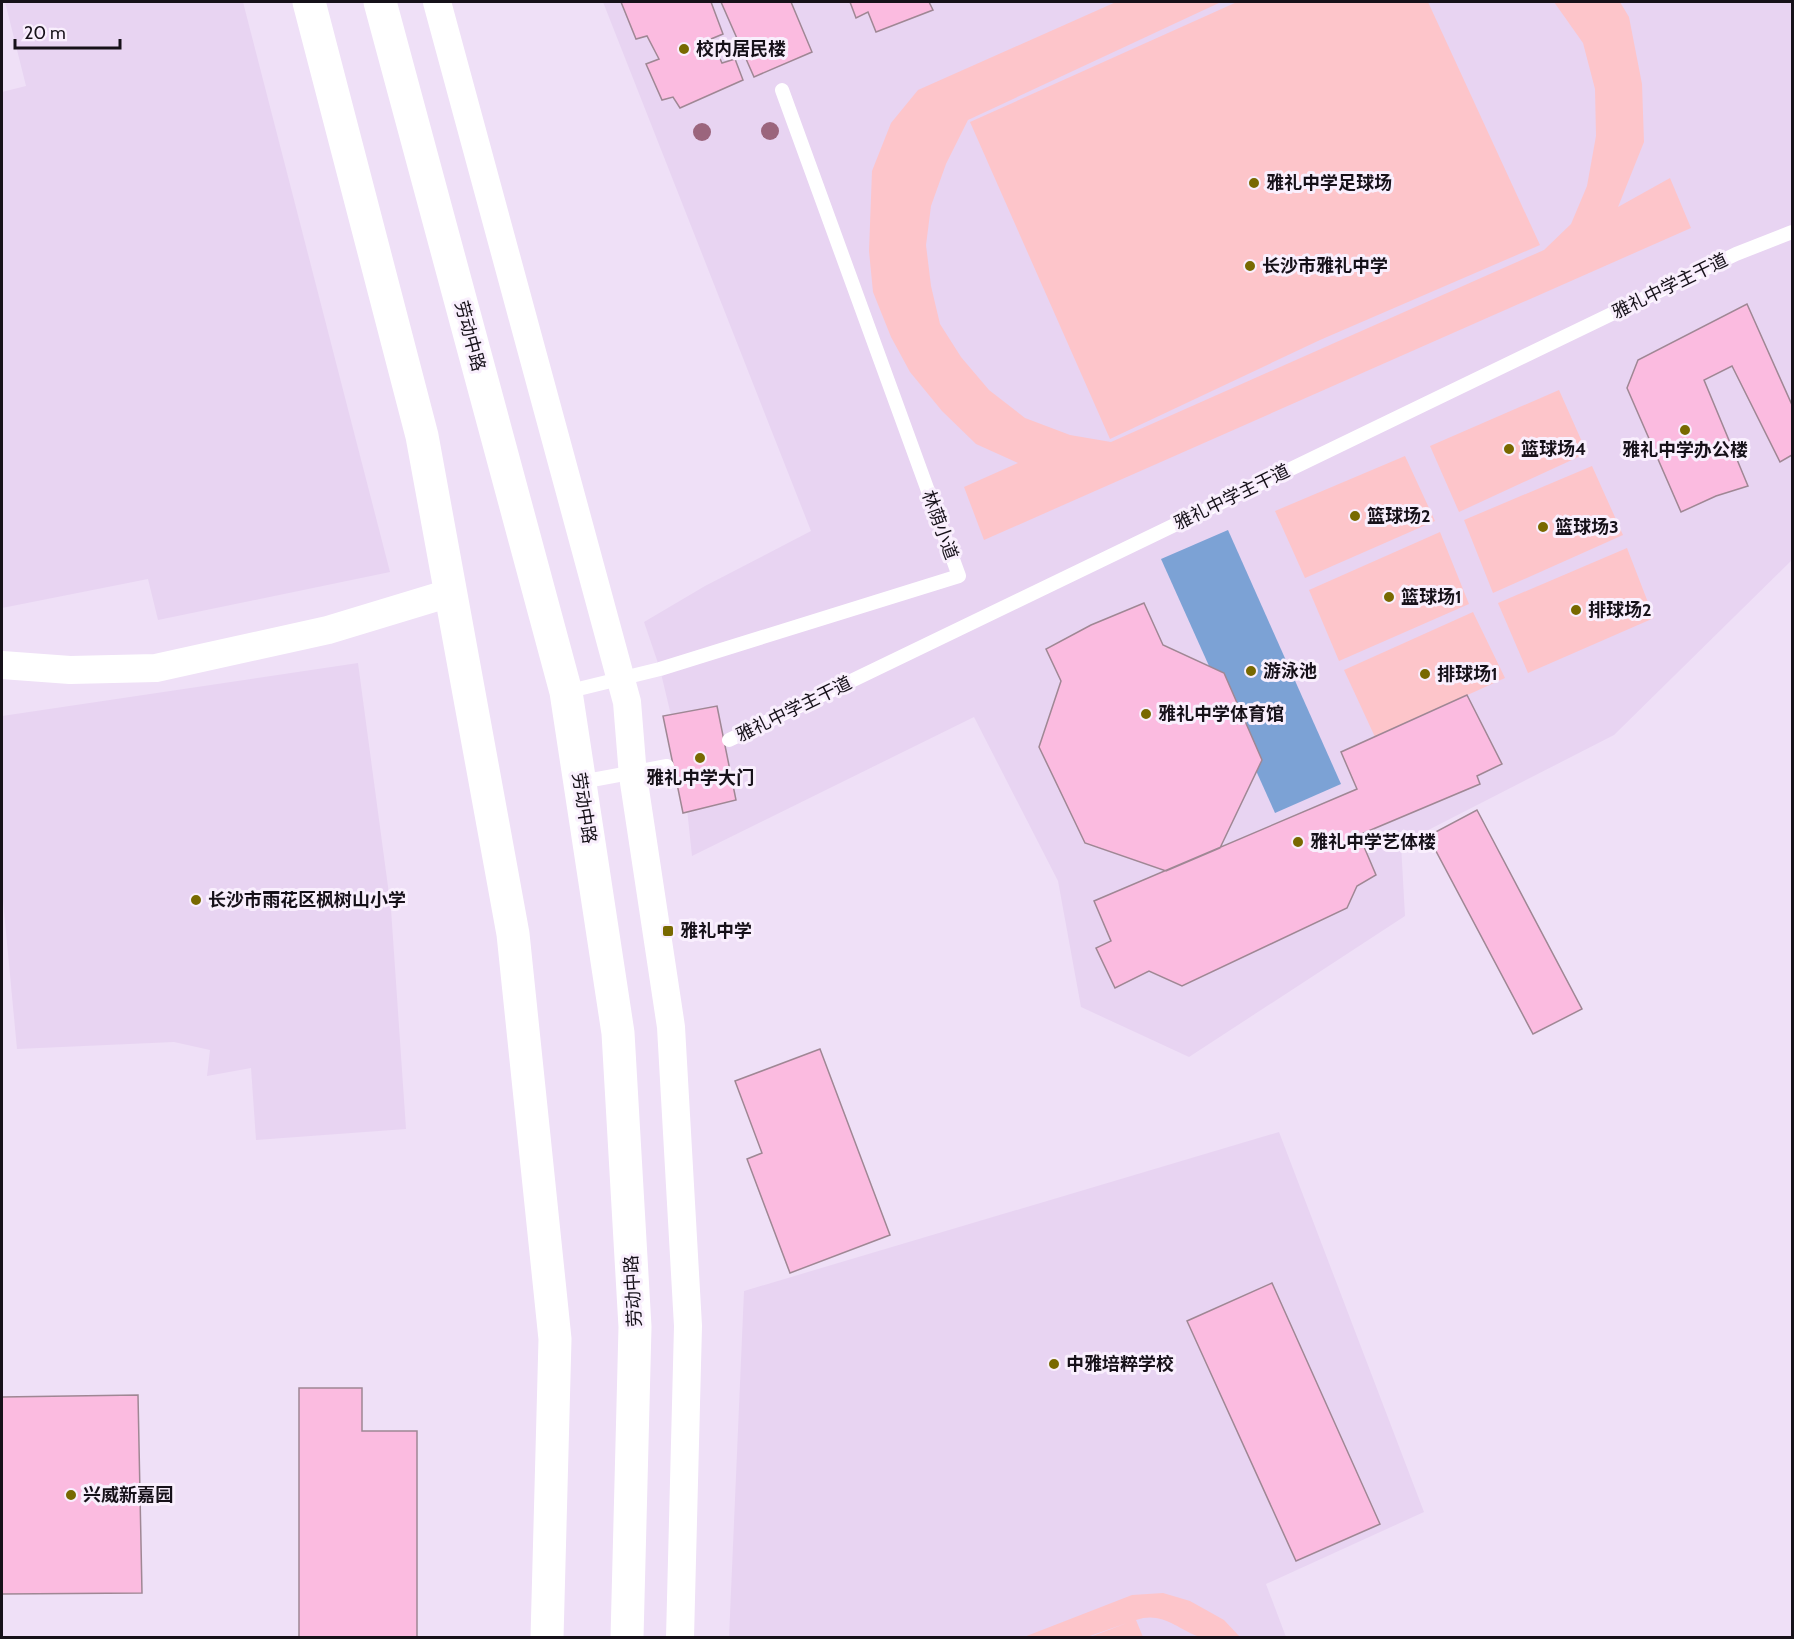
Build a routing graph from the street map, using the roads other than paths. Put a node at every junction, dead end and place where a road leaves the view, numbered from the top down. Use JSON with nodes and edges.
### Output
{"nodes":[{"id":1,"x":309,"y":2,"type":"edge"},
{"id":2,"x":380,"y":2,"type":"edge"},
{"id":3,"x":437,"y":2,"type":"edge"},
{"id":4,"x":782,"y":90,"type":"dead end"},
{"id":5,"x":1792,"y":232,"type":"edge"},
{"id":6,"x":450,"y":593,"type":"junction"},
{"id":7,"x":2,"y":665,"type":"edge"},
{"id":8,"x":621,"y":680,"type":"junction"},
{"id":9,"x":566,"y":692,"type":"junction"},
{"id":10,"x":729,"y":740,"type":"dead end"},
{"id":11,"x":667,"y":766,"type":"dead end"},
{"id":12,"x":633,"y":773,"type":"junction"},
{"id":13,"x":581,"y":782,"type":"junction"},
{"id":14,"x":547,"y":1638,"type":"edge"},
{"id":15,"x":627,"y":1638,"type":"edge"},
{"id":16,"x":680,"y":1638,"type":"edge"}],
"edges":[{"from":1,"to":6,"type":"main road"},
{"from":2,"to":9,"type":"main road","name":"劳动中路"},
{"from":3,"to":8,"type":"street"},
{"from":4,"to":8,"type":"lane","name":"林荫小道"},
{"from":5,"to":10,"type":"lane","name":"雅礼中学主干道"},
{"from":6,"to":7,"type":"street"},
{"from":6,"to":14,"type":"main road"},
{"from":8,"to":9,"type":"lane","name":"林荫小道"},
{"from":8,"to":12,"type":"street"},
{"from":9,"to":13,"type":"main road","name":"劳动中路"},
{"from":11,"to":12,"type":"lane"},
{"from":12,"to":13,"type":"lane"},
{"from":12,"to":16,"type":"street"},
{"from":13,"to":15,"type":"main road","name":"劳动中路"}]}
